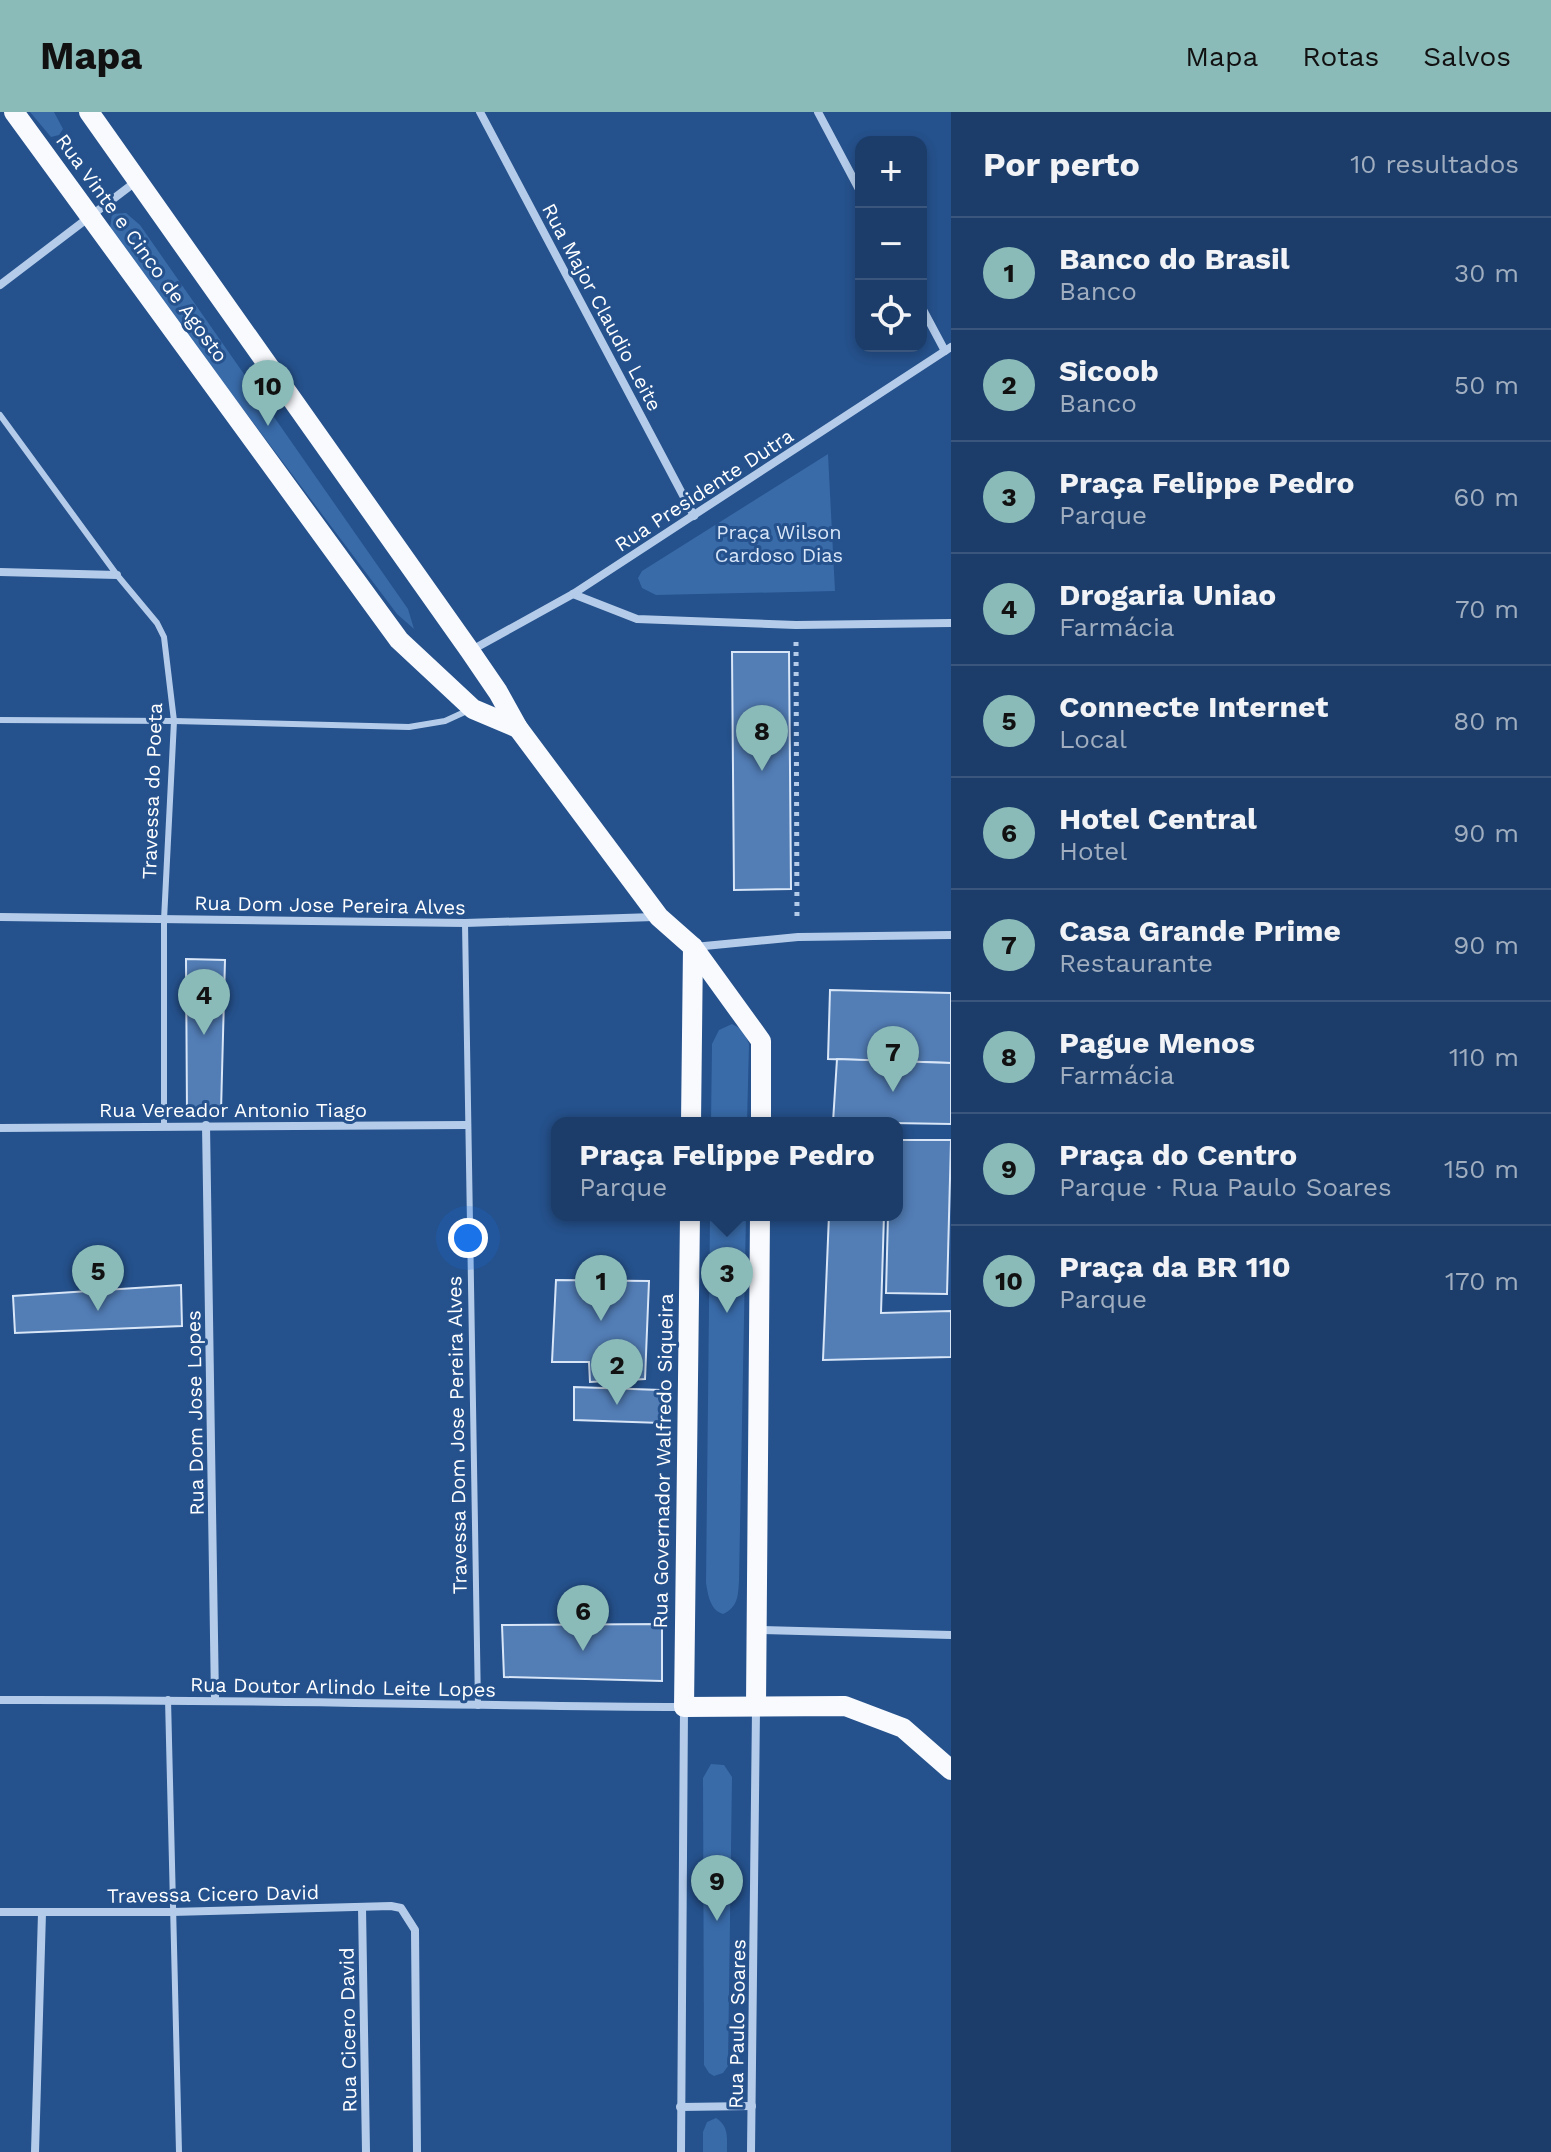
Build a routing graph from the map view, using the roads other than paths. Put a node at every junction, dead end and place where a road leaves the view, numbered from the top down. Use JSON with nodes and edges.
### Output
{"nodes":[{"id":1,"x":14,"y":112,"type":"edge"},
{"id":2,"x":89,"y":112,"type":"edge"},
{"id":3,"x":480,"y":112,"type":"edge"},
{"id":4,"x":818,"y":112,"type":"edge"},
{"id":5,"x":139,"y":180,"type":"junction"},
{"id":6,"x":855,"y":182,"type":"edge"},
{"id":7,"x":89,"y":217,"type":"junction"},
{"id":8,"x":0,"y":285,"type":"edge"},
{"id":9,"x":927,"y":316,"type":"edge"},
{"id":10,"x":948,"y":349,"type":"edge"},
{"id":11,"x":0,"y":415,"type":"edge"},
{"id":12,"x":694,"y":516,"type":"junction"},
{"id":13,"x":0,"y":572,"type":"edge"},
{"id":14,"x":117,"y":575,"type":"junction"},
{"id":15,"x":573,"y":594,"type":"junction"},
{"id":16,"x":951,"y":623,"type":"edge"},
{"id":17,"x":470,"y":651,"type":"junction"},
{"id":18,"x":473,"y":709,"type":"junction"},
{"id":19,"x":0,"y":720,"type":"edge"},
{"id":20,"x":174,"y":721,"type":"junction"},
{"id":21,"x":518,"y":728,"type":"junction"},
{"id":22,"x":0,"y":917,"type":"edge"},
{"id":23,"x":659,"y":917,"type":"junction"},
{"id":24,"x":164,"y":920,"type":"junction"},
{"id":25,"x":465,"y":923,"type":"junction"},
{"id":26,"x":951,"y":935,"type":"edge"},
{"id":27,"x":693,"y":947,"type":"junction"},
{"id":28,"x":691,"y":1117,"type":"edge"},
{"id":29,"x":761,"y":1117,"type":"edge"},
{"id":30,"x":206,"y":1125,"type":"junction"},
{"id":31,"x":467,"y":1125,"type":"junction"},
{"id":32,"x":164,"y":1127,"type":"junction"},
{"id":33,"x":0,"y":1128,"type":"edge"},
{"id":34,"x":690,"y":1221,"type":"edge"},
{"id":35,"x":760,"y":1221,"type":"edge"},
{"id":36,"x":757,"y":1630,"type":"junction"},
{"id":37,"x":951,"y":1635,"type":"edge"},
{"id":38,"x":168,"y":1699,"type":"junction"},
{"id":39,"x":0,"y":1700,"type":"edge"},
{"id":40,"x":215,"y":1700,"type":"junction"},
{"id":41,"x":756,"y":1705,"type":"junction"},
{"id":42,"x":478,"y":1706,"type":"junction"},
{"id":43,"x":684,"y":1707,"type":"junction"},
{"id":44,"x":951,"y":1770,"type":"edge"},
{"id":45,"x":362,"y":1907,"type":"junction"},
{"id":46,"x":0,"y":1912,"type":"edge"},
{"id":47,"x":172,"y":1912,"type":"junction"},
{"id":48,"x":42,"y":1913,"type":"junction"},
{"id":49,"x":752,"y":2106,"type":"junction"},
{"id":50,"x":680,"y":2107,"type":"junction"},
{"id":51,"x":35,"y":2152,"type":"edge"},
{"id":52,"x":179,"y":2152,"type":"edge"},
{"id":53,"x":366,"y":2152,"type":"edge"},
{"id":54,"x":417,"y":2152,"type":"edge"},
{"id":55,"x":681,"y":2152,"type":"edge"},
{"id":56,"x":751,"y":2152,"type":"edge"}],
"edges":[{"from":1,"to":7,"type":"main road","name":"Rua Vinte e Cinco de Agosto"},
{"from":2,"to":5,"type":"main road","name":"Rua Vinte e Cinco de Agosto"},
{"from":3,"to":12,"type":"street","name":"Rua Major Claudio Leite"},
{"from":4,"to":6,"type":"street"},
{"from":5,"to":7,"type":"street"},
{"from":5,"to":17,"type":"main road","name":"Rua Vinte e Cinco de Agosto"},
{"from":7,"to":8,"type":"street"},
{"from":7,"to":18,"type":"main road","name":"Rua Vinte e Cinco de Agosto"},
{"from":9,"to":10,"type":"street"},
{"from":10,"to":12,"type":"street","name":"Rua Presidente Dutra"},
{"from":11,"to":14,"type":"lane","name":"Travessa do Poeta"},
{"from":12,"to":15,"type":"street","name":"Rua Presidente Dutra"},
{"from":13,"to":14,"type":"street"},
{"from":14,"to":20,"type":"lane","name":"Travessa do Poeta"},
{"from":15,"to":16,"type":"street"},
{"from":15,"to":17,"type":"street","name":"Rua Presidente Dutra"},
{"from":17,"to":21,"type":"main road","name":"Rua Vinte e Cinco de Agosto"},
{"from":18,"to":20,"type":"lane"},
{"from":18,"to":21,"type":"main road"},
{"from":19,"to":20,"type":"lane"},
{"from":20,"to":24,"type":"lane","name":"Travessa do Poeta"},
{"from":21,"to":23,"type":"main road","name":"Rua Vinte e Cinco de Agosto"},
{"from":22,"to":24,"type":"street","name":"Rua Dom Jose Pereira Alves"},
{"from":23,"to":25,"type":"street","name":"Rua Dom Jose Pereira Alves"},
{"from":23,"to":27,"type":"main road","name":"Rua Vinte e Cinco de Agosto"},
{"from":24,"to":25,"type":"street","name":"Rua Dom Jose Pereira Alves"},
{"from":24,"to":32,"type":"lane","name":"Travessa do Poeta"},
{"from":25,"to":31,"type":"lane","name":"Travessa Dom Jose Pereira Alves"},
{"from":26,"to":27,"type":"street"},
{"from":27,"to":28,"type":"main road"},
{"from":27,"to":29,"type":"main road","name":"Rua Vinte e Cinco de Agosto"},
{"from":30,"to":31,"type":"street","name":"Rua Vereador Antonio Tiago"},
{"from":30,"to":32,"type":"street","name":"Rua Vereador Antonio Tiago"},
{"from":30,"to":40,"type":"street","name":"Rua Dom Jose Lopes"},
{"from":31,"to":42,"type":"lane","name":"Travessa Dom Jose Pereira Alves"},
{"from":32,"to":33,"type":"street","name":"Rua Vereador Antonio Tiago"},
{"from":34,"to":43,"type":"main road","name":"Rua Governador Walfredo Siqueira"},
{"from":35,"to":36,"type":"main road"},
{"from":36,"to":37,"type":"street"},
{"from":36,"to":41,"type":"main road"},
{"from":38,"to":39,"type":"street","name":"Rua Doutor Arlindo Leite Lopes"},
{"from":38,"to":40,"type":"street","name":"Rua Doutor Arlindo Leite Lopes"},
{"from":38,"to":47,"type":"lane"},
{"from":40,"to":42,"type":"street","name":"Rua Doutor Arlindo Leite Lopes"},
{"from":41,"to":43,"type":"main road"},
{"from":41,"to":44,"type":"main road"},
{"from":41,"to":49,"type":"street","name":"Rua Paulo Soares"},
{"from":42,"to":43,"type":"street","name":"Rua Doutor Arlindo Leite Lopes"},
{"from":43,"to":50,"type":"street"},
{"from":45,"to":47,"type":"street","name":"Travessa Cicero David"},
{"from":45,"to":53,"type":"street","name":"Rua Cicero David"},
{"from":45,"to":54,"type":"street","name":"Travessa Cicero David"},
{"from":46,"to":48,"type":"street","name":"Travessa Cicero David"},
{"from":47,"to":48,"type":"street","name":"Travessa Cicero David"},
{"from":47,"to":52,"type":"lane"},
{"from":48,"to":51,"type":"street"},
{"from":49,"to":50,"type":"street"},
{"from":49,"to":56,"type":"street","name":"Rua Paulo Soares"},
{"from":50,"to":55,"type":"street"}]}
